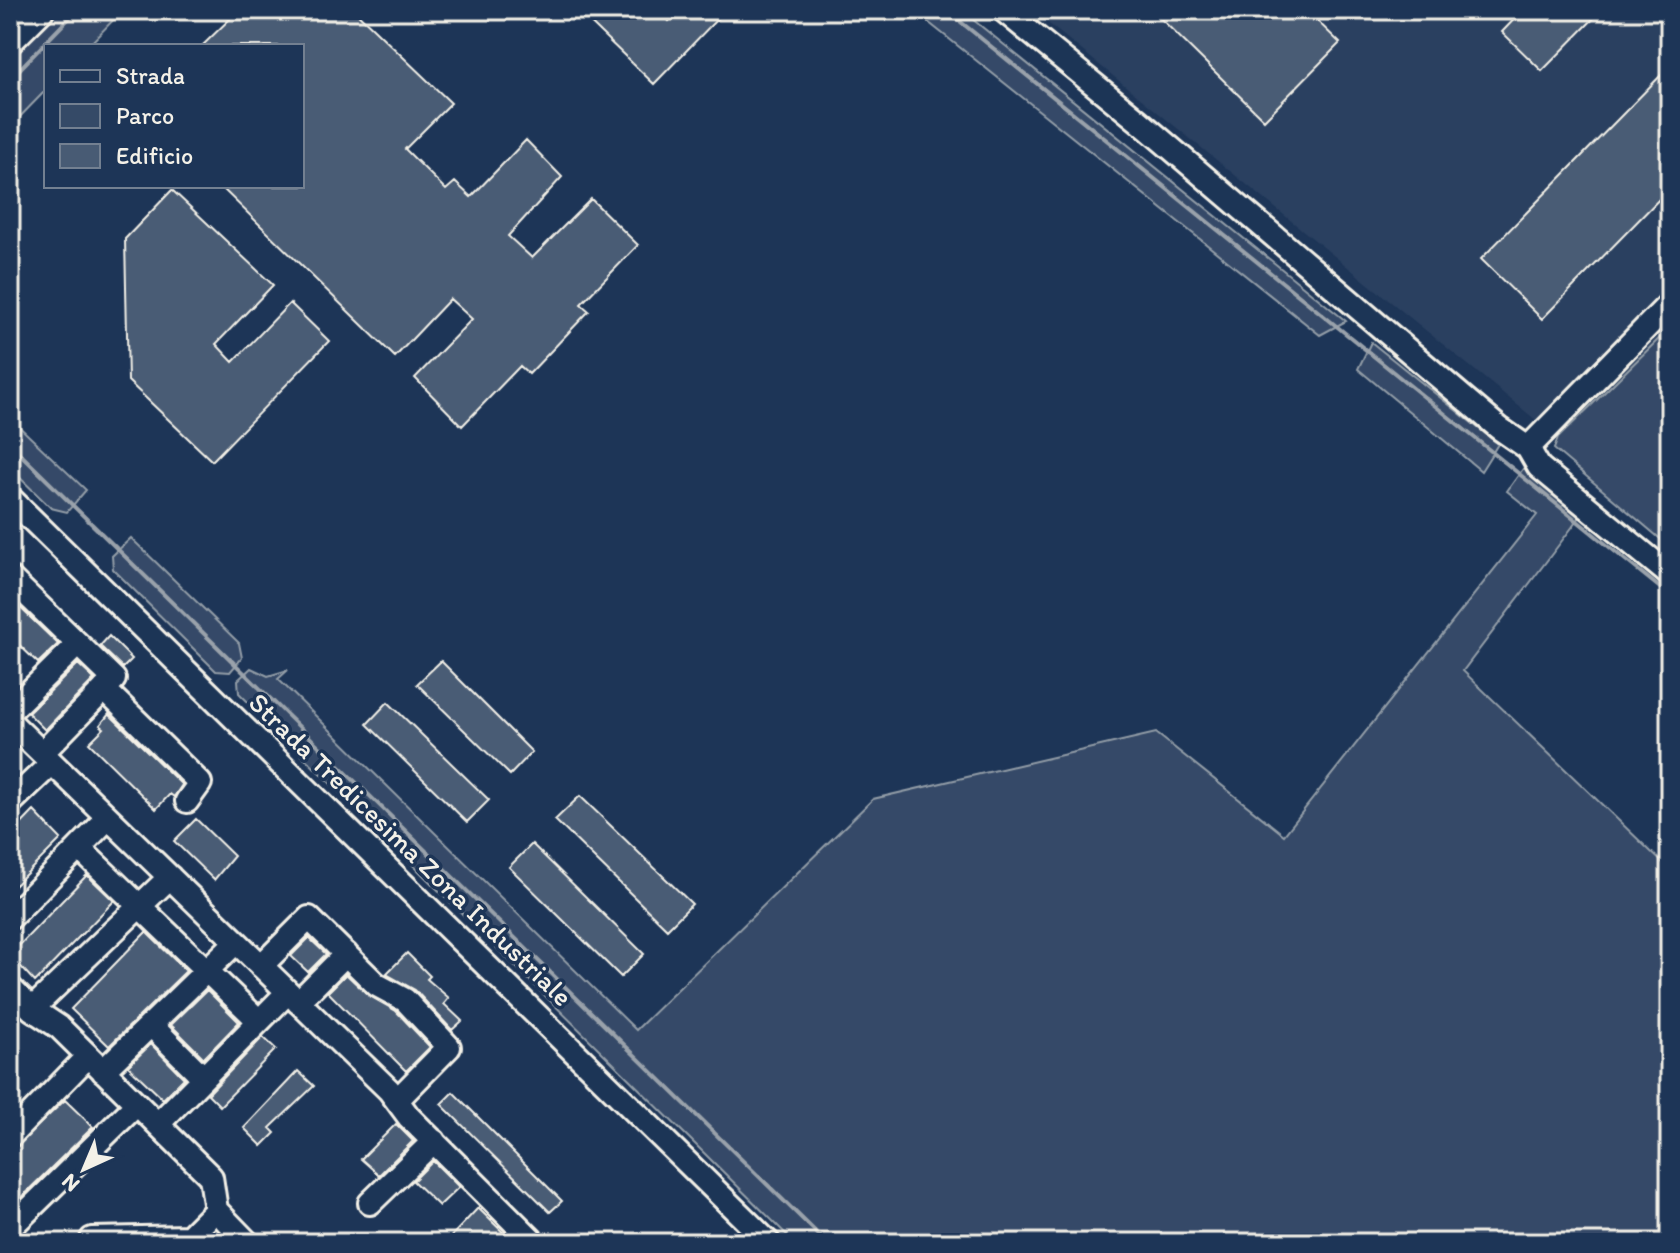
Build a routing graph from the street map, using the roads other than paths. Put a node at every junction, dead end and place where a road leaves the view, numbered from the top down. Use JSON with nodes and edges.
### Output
{"nodes":[{"id":1,"x":40,"y":10,"type":"edge"},
{"id":2,"x":1003,"y":10,"type":"edge"},
{"id":3,"x":10,"y":40,"type":"edge"},
{"id":4,"x":1670,"y":303,"type":"edge"},
{"id":5,"x":1528,"y":448,"type":"junction"},
{"id":6,"x":10,"y":498,"type":"edge"},
{"id":7,"x":1670,"y":575,"type":"edge"},
{"id":8,"x":10,"y":578,"type":"edge"},
{"id":9,"x":78,"y":644,"type":"junction"},
{"id":10,"x":104,"y":689,"type":"junction"},
{"id":11,"x":10,"y":711,"type":"edge"},
{"id":12,"x":15,"y":729,"type":"edge"},
{"id":13,"x":47,"y":758,"type":"junction"},
{"id":14,"x":187,"y":801,"type":"dead end"},
{"id":15,"x":10,"y":803,"type":"edge"},
{"id":16,"x":108,"y":818,"type":"junction"},
{"id":17,"x":79,"y":848,"type":"junction"},
{"id":18,"x":170,"y":877,"type":"junction"},
{"id":19,"x":140,"y":906,"type":"junction"},
{"id":20,"x":10,"y":918,"type":"edge"},
{"id":21,"x":236,"y":942,"type":"junction"},
{"id":22,"x":346,"y":954,"type":"junction"},
{"id":23,"x":261,"y":966,"type":"junction"},
{"id":24,"x":207,"y":970,"type":"junction"},
{"id":25,"x":10,"y":988,"type":"edge"},
{"id":26,"x":293,"y":997,"type":"junction"},
{"id":27,"x":32,"y":1009,"type":"junction"},
{"id":28,"x":259,"y":1021,"type":"junction"},
{"id":29,"x":151,"y":1025,"type":"junction"},
{"id":30,"x":96,"y":1063,"type":"junction"},
{"id":31,"x":203,"y":1077,"type":"junction"},
{"id":32,"x":397,"y":1100,"type":"junction"},
{"id":33,"x":137,"y":1104,"type":"junction"},
{"id":34,"x":158,"y":1124,"type":"junction"},
{"id":35,"x":10,"y":1136,"type":"edge"},
{"id":36,"x":434,"y":1141,"type":"junction"},
{"id":37,"x":370,"y":1203,"type":"dead end"},
{"id":38,"x":216,"y":1210,"type":"junction"},
{"id":39,"x":10,"y":1228,"type":"edge"},
{"id":40,"x":93,"y":1243,"type":"edge"},
{"id":41,"x":248,"y":1243,"type":"edge"},
{"id":42,"x":535,"y":1243,"type":"edge"},
{"id":43,"x":769,"y":1243,"type":"edge"}],
"edges":[{"from":1,"to":3,"type":"main road"},
{"from":2,"to":5,"type":"street"},
{"from":4,"to":5,"type":"street"},
{"from":5,"to":7,"type":"street"},
{"from":6,"to":43,"type":"street","name":"Strada Tredicesima Zona Industriale"},
{"from":8,"to":9,"type":"street"},
{"from":9,"to":10,"type":"street"},
{"from":9,"to":11,"type":"street"},
{"from":10,"to":13,"type":"street"},
{"from":10,"to":14,"type":"street"},
{"from":12,"to":13,"type":"street"},
{"from":13,"to":15,"type":"street"},
{"from":13,"to":16,"type":"street"},
{"from":16,"to":17,"type":"street"},
{"from":16,"to":18,"type":"street"},
{"from":17,"to":19,"type":"street"},
{"from":17,"to":20,"type":"street"},
{"from":18,"to":19,"type":"street"},
{"from":18,"to":21,"type":"street"},
{"from":19,"to":24,"type":"street"},
{"from":19,"to":27,"type":"street"},
{"from":21,"to":23,"type":"street"},
{"from":21,"to":24,"type":"street"},
{"from":22,"to":23,"type":"street"},
{"from":22,"to":26,"type":"street"},
{"from":22,"to":32,"type":"street"},
{"from":23,"to":26,"type":"street"},
{"from":24,"to":28,"type":"street"},
{"from":24,"to":29,"type":"street"},
{"from":25,"to":27,"type":"street"},
{"from":26,"to":28,"type":"street"},
{"from":26,"to":32,"type":"street"},
{"from":27,"to":30,"type":"street"},
{"from":28,"to":31,"type":"street"},
{"from":29,"to":30,"type":"street"},
{"from":29,"to":31,"type":"street"},
{"from":30,"to":33,"type":"street"},
{"from":30,"to":35,"type":"street"},
{"from":31,"to":34,"type":"street"},
{"from":32,"to":36,"type":"street"},
{"from":33,"to":34,"type":"street"},
{"from":33,"to":39,"type":"street"},
{"from":34,"to":38,"type":"street"},
{"from":36,"to":37,"type":"street"},
{"from":36,"to":42,"type":"street"},
{"from":38,"to":40,"type":"street"},
{"from":38,"to":41,"type":"street"}]}
